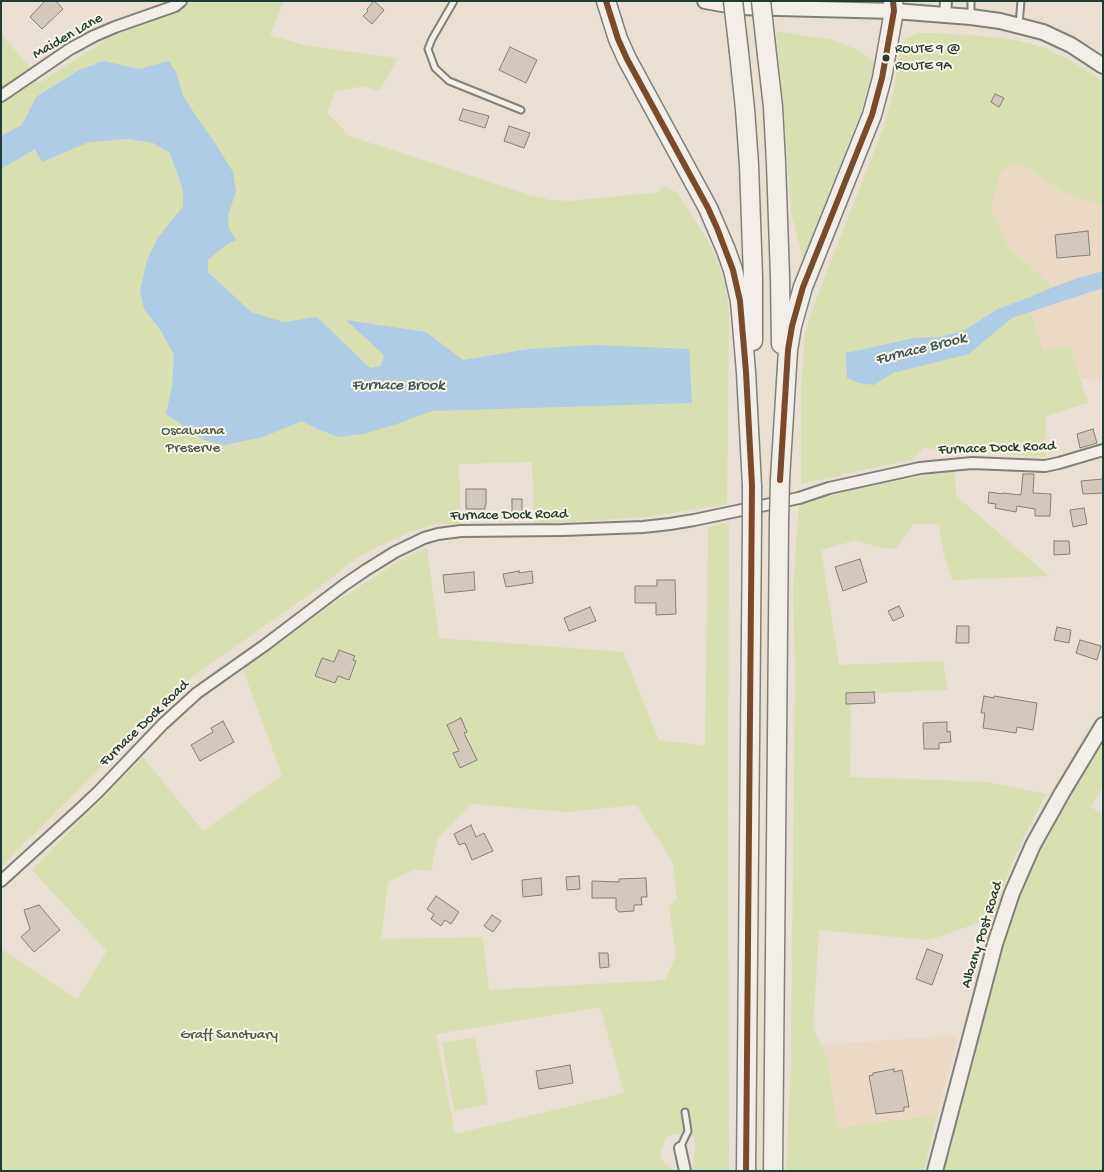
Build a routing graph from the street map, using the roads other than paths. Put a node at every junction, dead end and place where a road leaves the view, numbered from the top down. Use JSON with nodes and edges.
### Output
{"nodes":[{"id":1,"x":181,"y":1,"type":"edge"},
{"id":2,"x":454,"y":1,"type":"edge"},
{"id":3,"x":606,"y":1,"type":"edge"},
{"id":4,"x":705,"y":1,"type":"edge"},
{"id":5,"x":733,"y":1,"type":"edge"},
{"id":6,"x":761,"y":1,"type":"edge"},
{"id":7,"x":971,"y":1,"type":"edge"},
{"id":8,"x":1020,"y":1,"type":"edge"},
{"id":9,"x":893,"y":6,"type":"edge"},
{"id":10,"x":946,"y":8,"type":"edge"},
{"id":11,"x":971,"y":17,"type":"junction"},
{"id":12,"x":1019,"y":26,"type":"junction"},
{"id":13,"x":1103,"y":66,"type":"edge"},
{"id":14,"x":1,"y":96,"type":"edge"},
{"id":15,"x":520,"y":110,"type":"dead end"},
{"id":16,"x":1103,"y":450,"type":"edge"},
{"id":17,"x":780,"y":479,"type":"junction"},
{"id":18,"x":752,"y":486,"type":"junction"},
{"id":19,"x":1103,"y":726,"type":"edge"},
{"id":20,"x":1,"y":881,"type":"edge"},
{"id":21,"x":685,"y":1112,"type":"dead end"},
{"id":22,"x":680,"y":1148,"type":"joint"},
{"id":23,"x":685,"y":1171,"type":"edge"},
{"id":24,"x":746,"y":1171,"type":"edge"},
{"id":25,"x":773,"y":1171,"type":"edge"},
{"id":26,"x":935,"y":1171,"type":"edge"}],
"edges":[{"from":1,"to":14,"type":"street","name":"Maiden Lane"},
{"from":2,"to":15,"type":"lane"},
{"from":3,"to":18,"type":"highway"},
{"from":4,"to":9,"type":"main road"},
{"from":5,"to":18,"type":"highway","bridge":true},
{"from":6,"to":17,"type":"highway","bridge":true},
{"from":7,"to":11,"type":"lane"},
{"from":8,"to":12,"type":"lane"},
{"from":9,"to":10,"type":"main road"},
{"from":9,"to":17,"type":"highway"},
{"from":10,"to":11,"type":"main road"},
{"from":11,"to":12,"type":"main road"},
{"from":12,"to":13,"type":"main road"},
{"from":16,"to":20,"type":"street","name":"Furnace Dock Road"},
{"from":17,"to":25,"type":"highway","bridge":true},
{"from":18,"to":24,"type":"highway","bridge":true},
{"from":19,"to":26,"type":"main road","name":"Albany Post Road"},
{"from":21,"to":22,"type":"lane"},
{"from":22,"to":23,"type":"street"}]}
